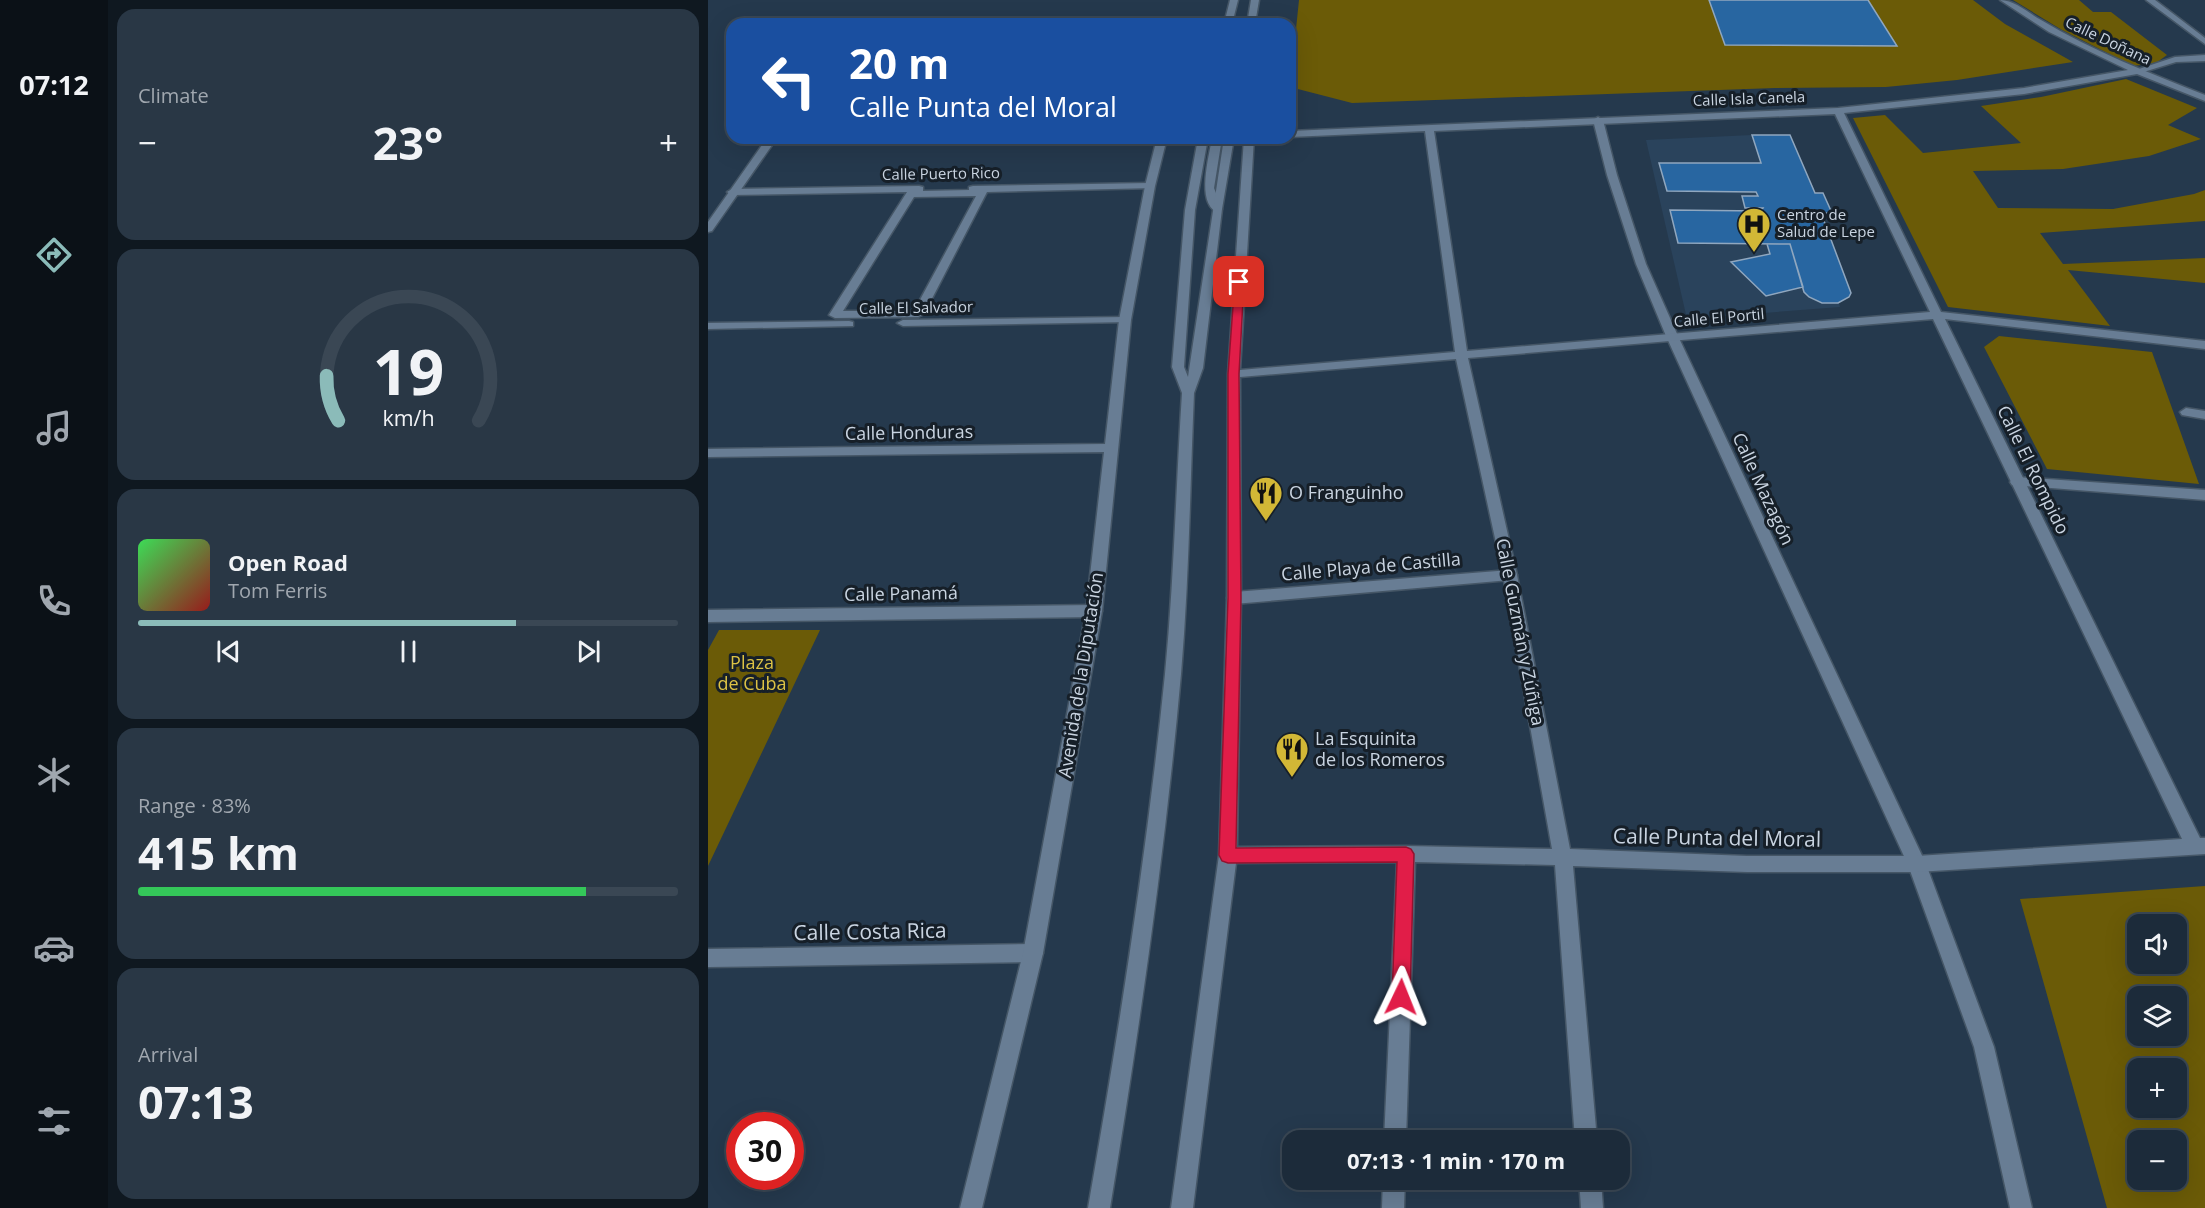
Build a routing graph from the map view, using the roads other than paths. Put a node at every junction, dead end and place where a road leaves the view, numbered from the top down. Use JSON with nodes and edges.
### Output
{"nodes":[{"id":1,"x":1234,"y":0,"type":"edge"},
{"id":2,"x":1255,"y":0,"type":"edge"},
{"id":3,"x":2004,"y":0,"type":"edge"},
{"id":4,"x":2150,"y":0,"type":"edge"},
{"id":5,"x":1230,"y":18,"type":"edge"},
{"id":6,"x":1252,"y":18,"type":"edge"},
{"id":7,"x":2205,"y":42,"type":"edge"},
{"id":8,"x":2205,"y":58,"type":"edge"},
{"id":9,"x":2137,"y":71,"type":"junction"},
{"id":10,"x":2205,"y":98,"type":"edge"},
{"id":11,"x":1838,"y":111,"type":"junction"},
{"id":12,"x":1598,"y":120,"type":"junction"},
{"id":13,"x":1430,"y":128,"type":"junction"},
{"id":14,"x":1296,"y":134,"type":"edge"},
{"id":15,"x":768,"y":144,"type":"edge"},
{"id":16,"x":1160,"y":144,"type":"edge"},
{"id":17,"x":1202,"y":144,"type":"edge"},
{"id":18,"x":1216,"y":144,"type":"edge"},
{"id":19,"x":1228,"y":144,"type":"edge"},
{"id":20,"x":1249,"y":144,"type":"edge"},
{"id":21,"x":1150,"y":186,"type":"junction"},
{"id":22,"x":732,"y":192,"type":"junction"},
{"id":23,"x":1217,"y":209,"type":"junction"},
{"id":24,"x":708,"y":229,"type":"edge"},
{"id":25,"x":918,"y":314,"type":"joint"},
{"id":26,"x":1936,"y":315,"type":"junction"},
{"id":27,"x":1125,"y":320,"type":"junction"},
{"id":28,"x":708,"y":326,"type":"edge"},
{"id":29,"x":1672,"y":336,"type":"junction"},
{"id":30,"x":2205,"y":345,"type":"edge"},
{"id":31,"x":1461,"y":354,"type":"junction"},
{"id":32,"x":1234,"y":374,"type":"junction"},
{"id":33,"x":1188,"y":393,"type":"junction"},
{"id":34,"x":2186,"y":412,"type":"dead end"},
{"id":35,"x":2205,"y":415,"type":"edge"},
{"id":36,"x":1111,"y":448,"type":"junction"},
{"id":37,"x":708,"y":453,"type":"edge"},
{"id":38,"x":2017,"y":482,"type":"junction"},
{"id":39,"x":2205,"y":495,"type":"edge"},
{"id":40,"x":1510,"y":575,"type":"junction"},
{"id":41,"x":1234,"y":598,"type":"junction"},
{"id":42,"x":1094,"y":611,"type":"junction"},
{"id":43,"x":708,"y":616,"type":"edge"},
{"id":44,"x":2199,"y":845,"type":"edge"},
{"id":45,"x":1406,"y":854,"type":"junction"},
{"id":46,"x":1228,"y":855,"type":"junction"},
{"id":47,"x":1563,"y":857,"type":"junction"},
{"id":48,"x":1917,"y":864,"type":"junction"},
{"id":49,"x":1033,"y":953,"type":"junction"},
{"id":50,"x":708,"y":958,"type":"edge"},
{"id":51,"x":1395,"y":1130,"type":"edge"},
{"id":52,"x":1585,"y":1130,"type":"edge"},
{"id":53,"x":1394,"y":1190,"type":"edge"},
{"id":54,"x":1591,"y":1190,"type":"edge"},
{"id":55,"x":971,"y":1208,"type":"edge"},
{"id":56,"x":1099,"y":1208,"type":"edge"},
{"id":57,"x":1182,"y":1208,"type":"edge"},
{"id":58,"x":1393,"y":1208,"type":"edge"},
{"id":59,"x":1592,"y":1208,"type":"edge"},
{"id":60,"x":2021,"y":1208,"type":"edge"}],
"edges":[{"from":1,"to":5,"type":"street"},
{"from":2,"to":6,"type":"street"},
{"from":3,"to":9,"type":"street","name":"Calle Doñana"},
{"from":4,"to":7,"type":"street"},
{"from":8,"to":9,"type":"street","name":"Calle Isla Canela"},
{"from":9,"to":10,"type":"street","name":"Calle Doñana"},
{"from":9,"to":11,"type":"street","name":"Calle Isla Canela"},
{"from":11,"to":12,"type":"street","name":"Calle Isla Canela"},
{"from":11,"to":26,"type":"street","name":"Calle El Rompido"},
{"from":12,"to":13,"type":"street","name":"Calle Isla Canela"},
{"from":12,"to":29,"type":"street","name":"Calle Mazagón"},
{"from":13,"to":14,"type":"street","name":"Calle Isla Canela"},
{"from":13,"to":31,"type":"street","name":"Calle Guzmán y Zúñiga"},
{"from":15,"to":22,"type":"street"},
{"from":16,"to":21,"type":"street","name":"Avenida de la Diputación"},
{"from":17,"to":33,"type":"street"},
{"from":18,"to":23,"type":"street"},
{"from":19,"to":23,"type":"street"},
{"from":20,"to":32,"type":"street"},
{"from":21,"to":22,"type":"street","name":"Calle Puerto Rico"},
{"from":21,"to":27,"type":"street","name":"Avenida de la Diputación"},
{"from":22,"to":24,"type":"street"},
{"from":23,"to":33,"type":"street"},
{"from":25,"to":25,"type":"street"},
{"from":26,"to":29,"type":"street","name":"Calle El Portil"},
{"from":26,"to":30,"type":"street","name":"Calle El Portil"},
{"from":26,"to":38,"type":"street","name":"Calle El Rompido"},
{"from":27,"to":28,"type":"street","name":"Calle El Salvador"},
{"from":27,"to":36,"type":"street","name":"Avenida de la Diputación"},
{"from":29,"to":31,"type":"street","name":"Calle El Portil"},
{"from":29,"to":48,"type":"street","name":"Calle Mazagón"},
{"from":31,"to":32,"type":"street","name":"Calle El Portil"},
{"from":31,"to":40,"type":"street","name":"Calle Guzmán y Zúñiga"},
{"from":32,"to":41,"type":"street"},
{"from":33,"to":56,"type":"street"},
{"from":34,"to":35,"type":"street"},
{"from":36,"to":37,"type":"street","name":"Calle Honduras"},
{"from":36,"to":42,"type":"street","name":"Avenida de la Diputación"},
{"from":38,"to":39,"type":"street"},
{"from":38,"to":44,"type":"street","name":"Calle El Rompido"},
{"from":40,"to":41,"type":"street","name":"Calle Playa de Castilla"},
{"from":40,"to":47,"type":"street","name":"Calle Guzmán y Zúñiga"},
{"from":41,"to":46,"type":"street"},
{"from":42,"to":43,"type":"street","name":"Calle Panamá"},
{"from":42,"to":49,"type":"street","name":"Avenida de la Diputación"},
{"from":44,"to":48,"type":"street","name":"Calle Punta del Moral"},
{"from":45,"to":46,"type":"street","name":"Calle Punta del Moral"},
{"from":45,"to":47,"type":"street","name":"Calle Punta del Moral"},
{"from":45,"to":51,"type":"street"},
{"from":46,"to":57,"type":"street"},
{"from":47,"to":48,"type":"street","name":"Calle Punta del Moral"},
{"from":47,"to":52,"type":"street","name":"Calle Guzmán y Zúñiga"},
{"from":48,"to":60,"type":"street","name":"Calle Mazagón"},
{"from":49,"to":50,"type":"street","name":"Calle Costa Rica"},
{"from":49,"to":55,"type":"street","name":"Avenida de la Diputación"},
{"from":53,"to":58,"type":"street"},
{"from":54,"to":59,"type":"street"}]}
